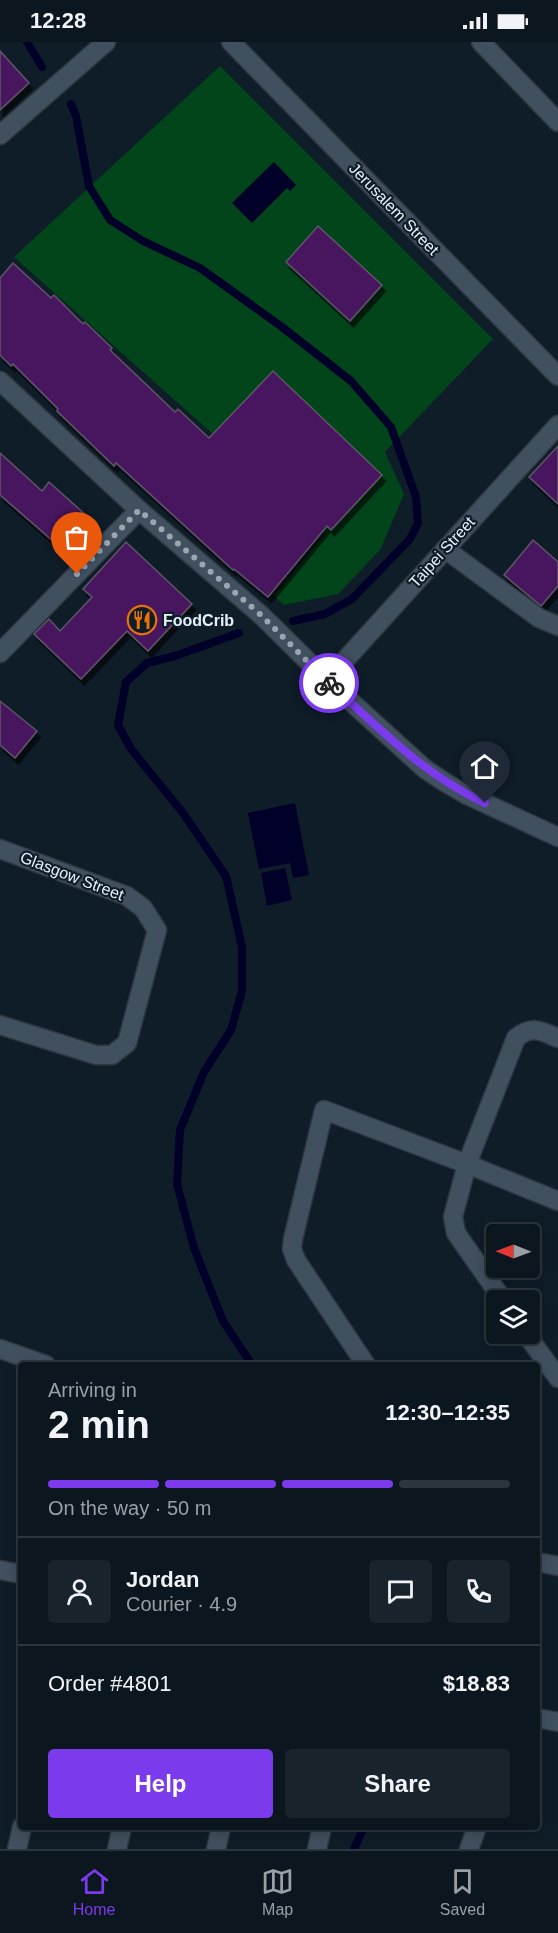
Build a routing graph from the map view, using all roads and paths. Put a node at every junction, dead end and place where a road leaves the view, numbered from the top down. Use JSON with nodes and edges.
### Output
{"nodes":[{"id":1,"x":105,"y":42,"type":"edge"},
{"id":2,"x":231,"y":42,"type":"edge"},
{"id":3,"x":481,"y":42,"type":"edge"},
{"id":4,"x":558,"y":122,"type":"edge"},
{"id":5,"x":0,"y":135,"type":"edge"},
{"id":6,"x":558,"y":376,"type":"edge"},
{"id":7,"x":0,"y":381,"type":"edge"},
{"id":8,"x":558,"y":425,"type":"edge"},
{"id":9,"x":139,"y":510,"type":"junction"},
{"id":10,"x":445,"y":549,"type":"junction"},
{"id":11,"x":558,"y":626,"type":"edge"},
{"id":12,"x":0,"y":653,"type":"edge"},
{"id":13,"x":327,"y":680,"type":"junction"},
{"id":14,"x":558,"y":837,"type":"edge"},
{"id":15,"x":0,"y":849,"type":"edge"},
{"id":16,"x":0,"y":1025,"type":"edge"},
{"id":17,"x":558,"y":1038,"type":"edge"},
{"id":18,"x":467,"y":1164,"type":"junction"},
{"id":19,"x":558,"y":1201,"type":"edge"},
{"id":20,"x":496,"y":1290,"type":"edge"},
{"id":21,"x":533,"y":1344,"type":"edge"},
{"id":22,"x":0,"y":1349,"type":"edge"},
{"id":23,"x":37,"y":1362,"type":"edge"},
{"id":24,"x":364,"y":1362,"type":"edge"},
{"id":25,"x":558,"y":1378,"type":"edge"},
{"id":26,"x":540,"y":1563,"type":"edge"},
{"id":27,"x":558,"y":1566,"type":"edge"},
{"id":28,"x":0,"y":1570,"type":"edge"},
{"id":29,"x":18,"y":1573,"type":"edge"},
{"id":30,"x":540,"y":1719,"type":"edge"},
{"id":31,"x":558,"y":1722,"type":"edge"},
{"id":32,"x":21,"y":1830,"type":"edge"},
{"id":33,"x":121,"y":1830,"type":"edge"},
{"id":34,"x":220,"y":1830,"type":"edge"},
{"id":35,"x":321,"y":1830,"type":"edge"},
{"id":36,"x":476,"y":1830,"type":"edge"},
{"id":37,"x":17,"y":1849,"type":"edge"},
{"id":38,"x":117,"y":1849,"type":"edge"},
{"id":39,"x":216,"y":1849,"type":"edge"},
{"id":40,"x":317,"y":1849,"type":"edge"},
{"id":41,"x":469,"y":1849,"type":"edge"}],
"edges":[{"from":1,"to":5,"type":"street"},
{"from":2,"to":6,"type":"street","name":"Jerusalem Street"},
{"from":3,"to":4,"type":"street"},
{"from":7,"to":9,"type":"street"},
{"from":8,"to":10,"type":"street","name":"Taipei Street"},
{"from":9,"to":12,"type":"street"},
{"from":9,"to":13,"type":"street"},
{"from":10,"to":11,"type":"street"},
{"from":10,"to":13,"type":"street","name":"Taipei Street"},
{"from":13,"to":14,"type":"street"},
{"from":15,"to":16,"type":"street","name":"Glasgow Street"},
{"from":17,"to":18,"type":"street"},
{"from":18,"to":19,"type":"street"},
{"from":18,"to":20,"type":"street"},
{"from":18,"to":24,"type":"street"},
{"from":21,"to":25,"type":"street"},
{"from":22,"to":23,"type":"street"},
{"from":26,"to":27,"type":"street"},
{"from":28,"to":29,"type":"street"},
{"from":30,"to":31,"type":"street"},
{"from":32,"to":37,"type":"street"},
{"from":33,"to":38,"type":"street"},
{"from":34,"to":39,"type":"street"},
{"from":35,"to":40,"type":"street"},
{"from":36,"to":41,"type":"street"}]}
